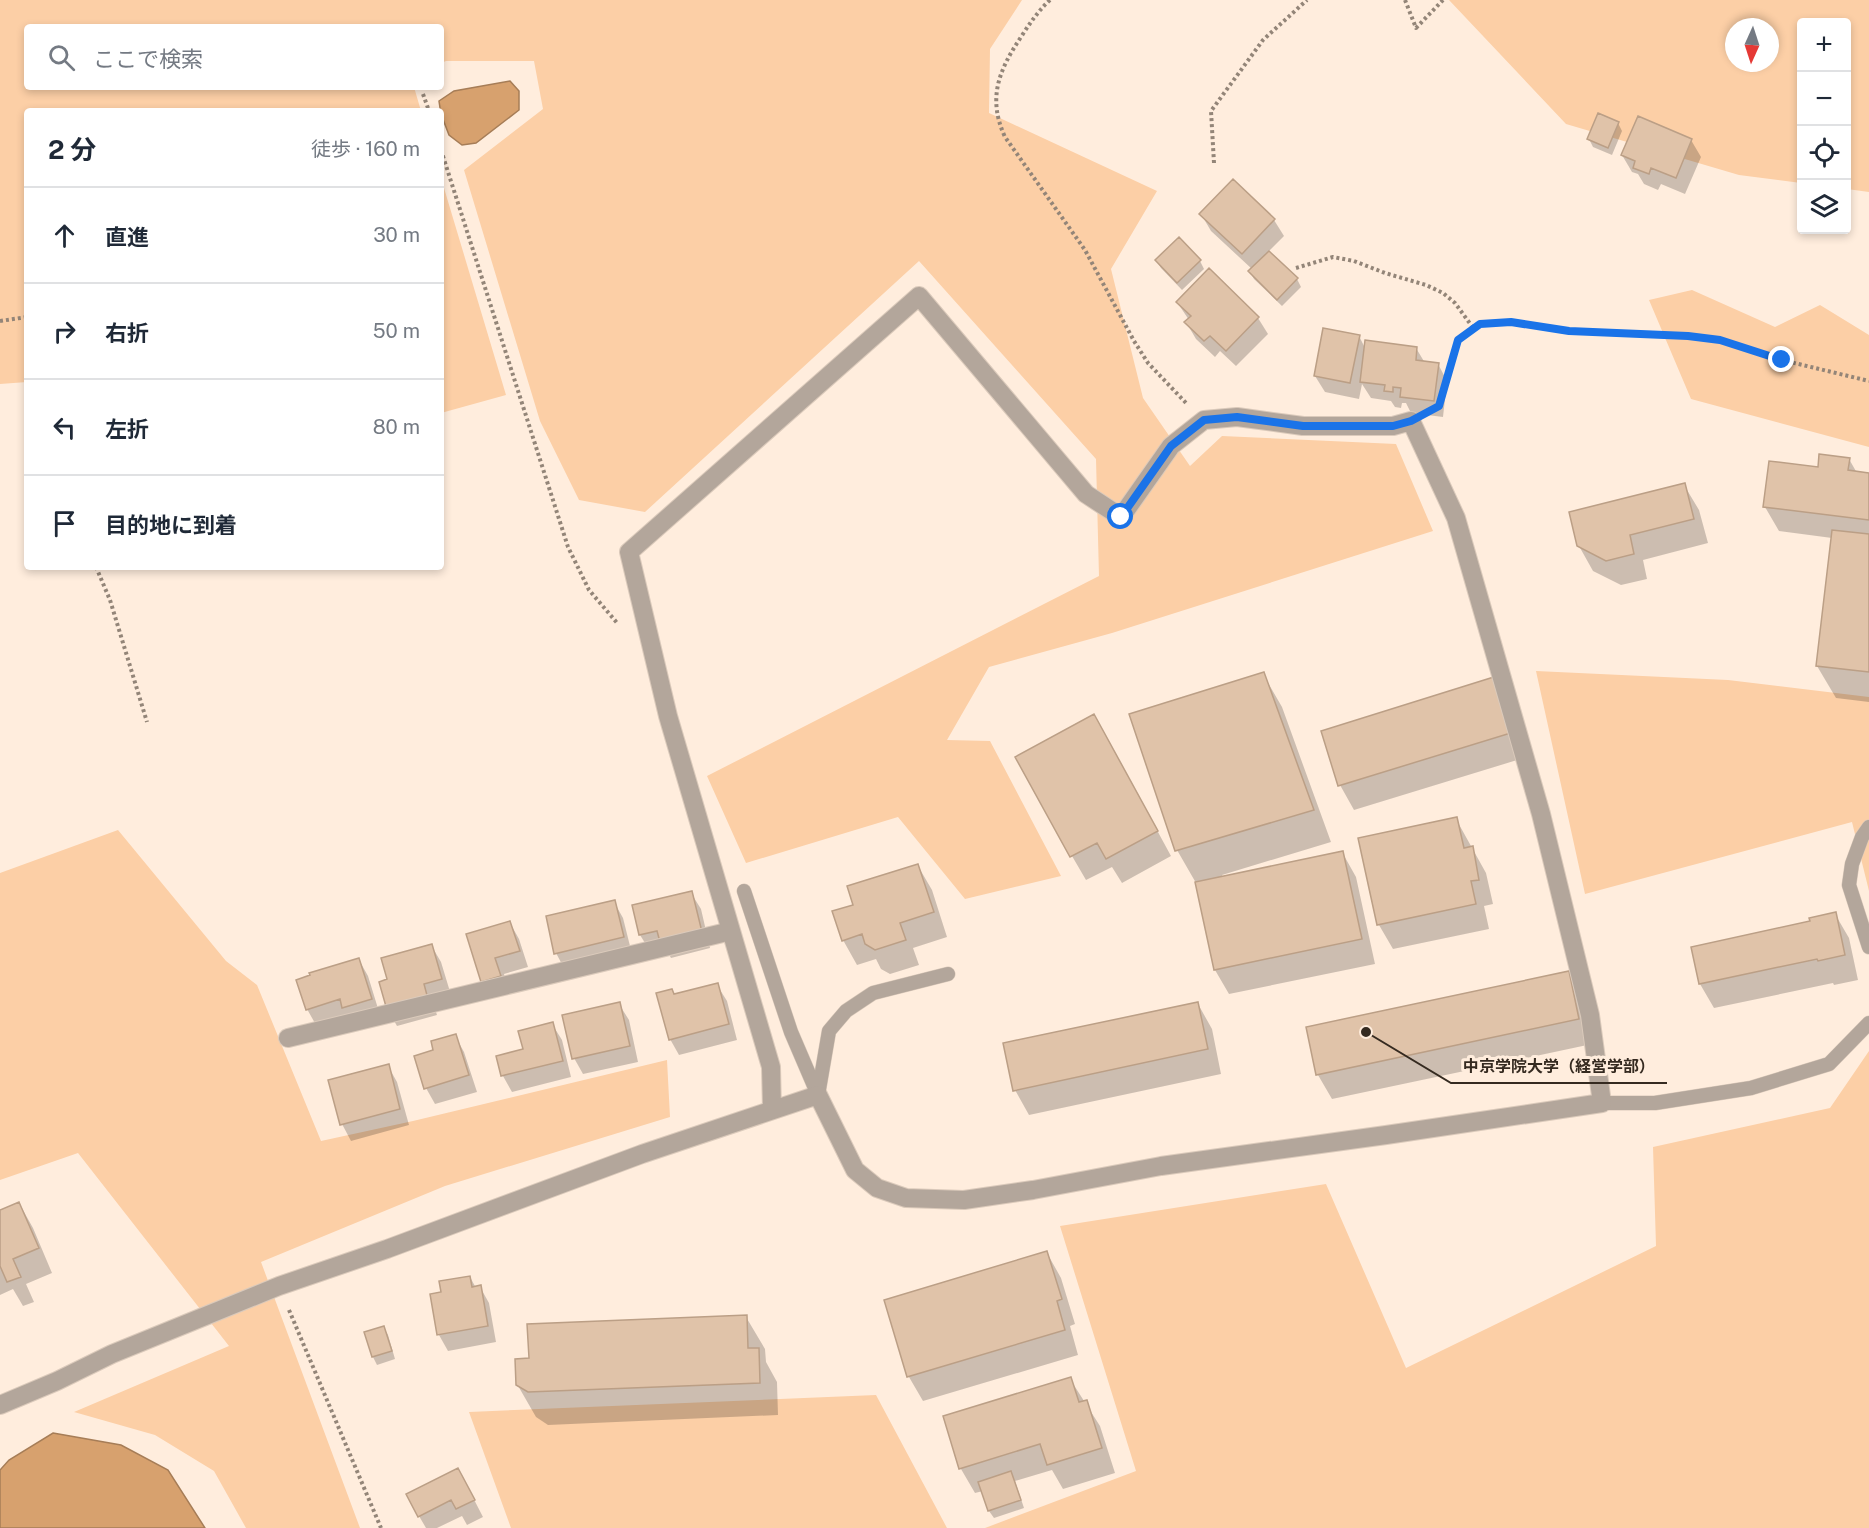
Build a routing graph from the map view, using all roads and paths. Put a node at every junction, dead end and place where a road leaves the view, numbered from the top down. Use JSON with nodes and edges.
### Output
{"nodes":[{"id":1,"x":1050,"y":0,"type":"edge"},
{"id":2,"x":1307,"y":0,"type":"edge"},
{"id":3,"x":1405,"y":0,"type":"edge"},
{"id":4,"x":1443,"y":0,"type":"edge"},
{"id":5,"x":423,"y":93,"type":"dead end"},
{"id":6,"x":428,"y":108,"type":"edge"},
{"id":7,"x":444,"y":159,"type":"edge"},
{"id":8,"x":1214,"y":163,"type":"dead end"},
{"id":9,"x":1296,"y":268,"type":"dead end"},
{"id":10,"x":24,"y":317,"type":"edge"},
{"id":11,"x":0,"y":321,"type":"edge"},
{"id":12,"x":1474,"y":329,"type":"junction"},
{"id":13,"x":1869,"y":381,"type":"edge"},
{"id":14,"x":1204,"y":420,"type":"junction"},
{"id":15,"x":1411,"y":421,"type":"junction"},
{"id":16,"x":97,"y":570,"type":"edge"},
{"id":17,"x":652,"y":646,"type":"junction"},
{"id":18,"x":147,"y":722,"type":"dead end"},
{"id":19,"x":1869,"y":827,"type":"edge"},
{"id":20,"x":744,"y":891,"type":"dead end"},
{"id":21,"x":731,"y":931,"type":"junction"},
{"id":22,"x":1869,"y":947,"type":"edge"},
{"id":23,"x":948,"y":974,"type":"dead end"},
{"id":24,"x":1869,"y":1023,"type":"edge"},
{"id":25,"x":288,"y":1038,"type":"dead end"},
{"id":26,"x":818,"y":1095,"type":"junction"},
{"id":27,"x":1602,"y":1103,"type":"junction"},
{"id":28,"x":772,"y":1110,"type":"junction"},
{"id":29,"x":279,"y":1286,"type":"junction"},
{"id":30,"x":0,"y":1405,"type":"edge"},
{"id":31,"x":381,"y":1528,"type":"edge"}],
"edges":[{"from":1,"to":14,"type":"path"},
{"from":2,"to":8,"type":"path"},
{"from":3,"to":4,"type":"path"},
{"from":5,"to":6,"type":"path"},
{"from":7,"to":17,"type":"path"},
{"from":9,"to":12,"type":"path"},
{"from":10,"to":11,"type":"path"},
{"from":12,"to":13,"type":"path"},
{"from":12,"to":15,"type":"path"},
{"from":14,"to":15,"type":"street"},
{"from":14,"to":17,"type":"street"},
{"from":15,"to":27,"type":"street"},
{"from":16,"to":18,"type":"path"},
{"from":17,"to":21,"type":"street"},
{"from":19,"to":22,"type":"lane"},
{"from":20,"to":26,"type":"lane"},
{"from":21,"to":25,"type":"street"},
{"from":21,"to":28,"type":"street"},
{"from":23,"to":26,"type":"lane"},
{"from":24,"to":27,"type":"lane"},
{"from":26,"to":27,"type":"street"},
{"from":26,"to":28,"type":"street"},
{"from":28,"to":29,"type":"street"},
{"from":29,"to":30,"type":"street"},
{"from":29,"to":31,"type":"path"}]}
